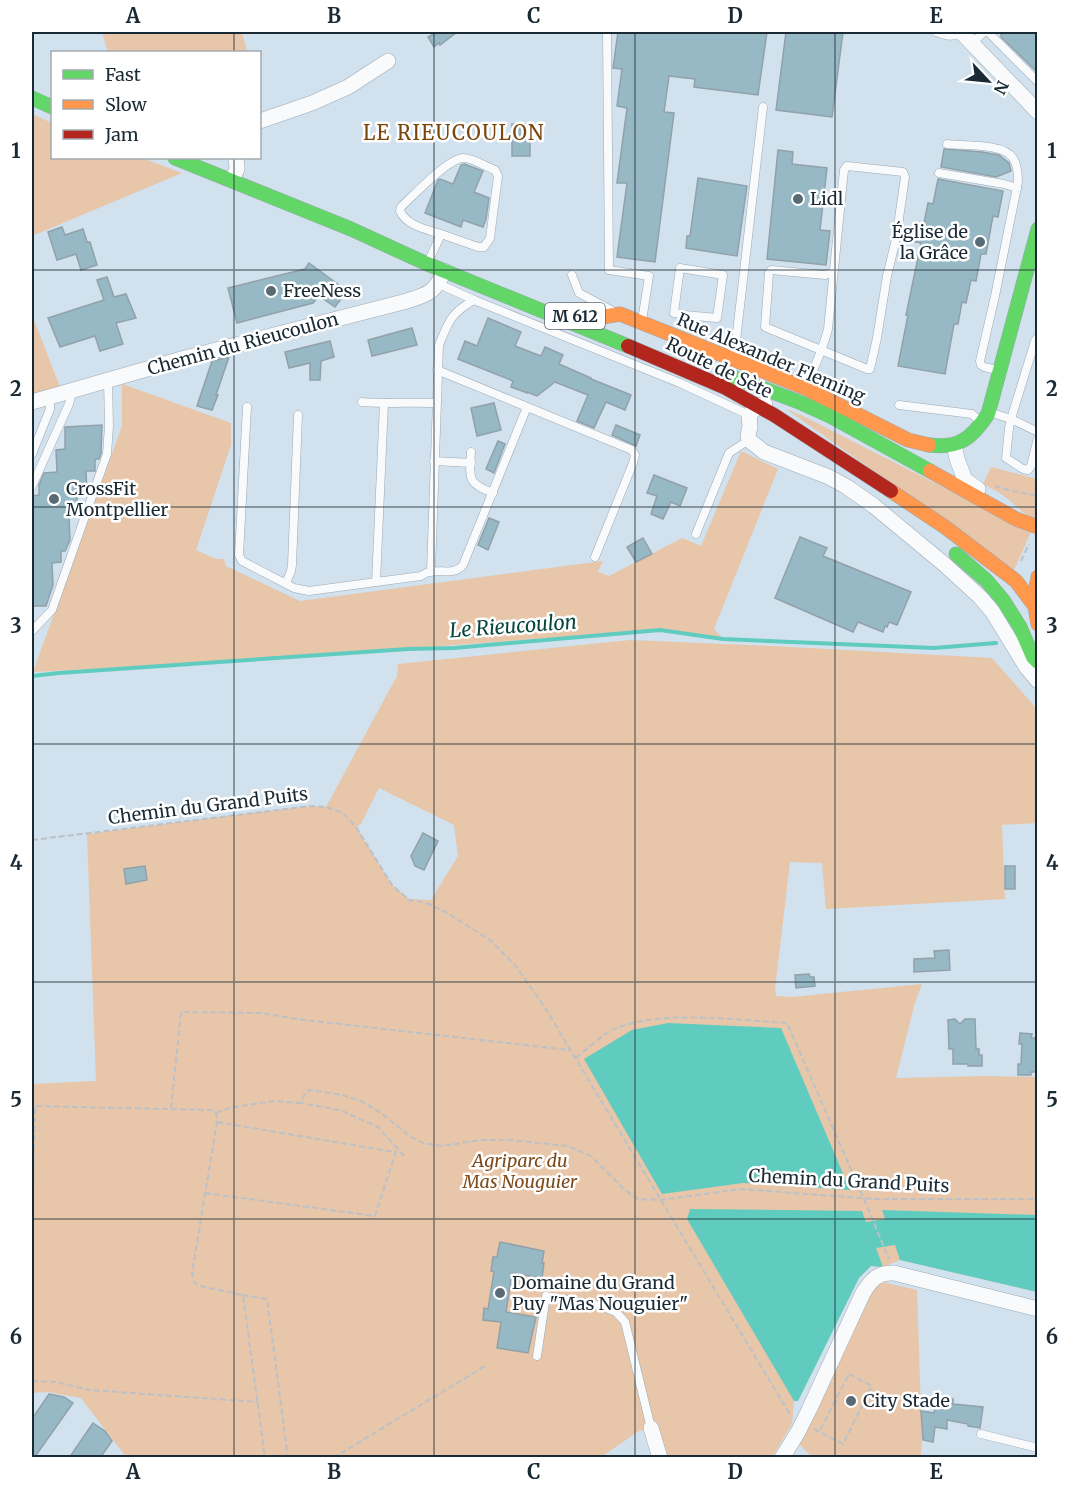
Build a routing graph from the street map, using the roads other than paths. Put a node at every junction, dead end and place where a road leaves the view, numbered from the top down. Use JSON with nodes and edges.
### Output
{"nodes":[{"id":1,"x":607,"y":32,"type":"edge"},
{"id":2,"x":936,"y":32,"type":"edge"},
{"id":3,"x":961,"y":32,"type":"edge"},
{"id":4,"x":986,"y":32,"type":"edge"},
{"id":5,"x":972,"y":44,"type":"junction"},
{"id":6,"x":388,"y":61,"type":"dead end"},
{"id":7,"x":1038,"y":82,"type":"edge"},
{"id":8,"x":32,"y":98,"type":"edge"},
{"id":9,"x":51,"y":107,"type":"edge"},
{"id":10,"x":763,"y":107,"type":"dead end"},
{"id":11,"x":1038,"y":112,"type":"edge"},
{"id":12,"x":261,"y":121,"type":"edge"},
{"id":13,"x":947,"y":144,"type":"dead end"},
{"id":14,"x":178,"y":159,"type":"edge"},
{"id":15,"x":236,"y":159,"type":"edge"},
{"id":16,"x":939,"y":173,"type":"dead end"},
{"id":17,"x":231,"y":180,"type":"junction"},
{"id":18,"x":1017,"y":188,"type":"junction"},
{"id":19,"x":351,"y":229,"type":"junction"},
{"id":20,"x":1038,"y":229,"type":"edge"},
{"id":21,"x":441,"y":234,"type":"junction"},
{"id":22,"x":431,"y":256,"type":"junction"},
{"id":23,"x":833,"y":272,"type":"junction"},
{"id":24,"x":572,"y":274,"type":"dead end"},
{"id":25,"x":442,"y":277,"type":"junction"},
{"id":26,"x":995,"y":296,"type":"junction"},
{"id":27,"x":474,"y":300,"type":"junction"},
{"id":28,"x":1017,"y":301,"type":"junction"},
{"id":29,"x":620,"y":314,"type":"junction"},
{"id":30,"x":685,"y":315,"type":"junction"},
{"id":31,"x":585,"y":320,"type":"junction"},
{"id":32,"x":642,"y":323,"type":"junction"},
{"id":33,"x":1038,"y":337,"type":"edge"},
{"id":34,"x":678,"y":338,"type":"junction"},
{"id":35,"x":820,"y":350,"type":"junction"},
{"id":36,"x":734,"y":360,"type":"junction"},
{"id":37,"x":437,"y":370,"type":"junction"},
{"id":38,"x":999,"y":370,"type":"junction"},
{"id":39,"x":108,"y":380,"type":"junction"},
{"id":40,"x":73,"y":389,"type":"junction"},
{"id":41,"x":802,"y":395,"type":"junction"},
{"id":42,"x":50,"y":396,"type":"junction"},
{"id":43,"x":32,"y":402,"type":"edge"},
{"id":44,"x":362,"y":402,"type":"dead end"},
{"id":45,"x":384,"y":403,"type":"junction"},
{"id":46,"x":436,"y":403,"type":"junction"},
{"id":47,"x":899,"y":405,"type":"dead end"},
{"id":48,"x":247,"y":407,"type":"dead end"},
{"id":49,"x":527,"y":407,"type":"junction"},
{"id":50,"x":298,"y":415,"type":"dead end"},
{"id":51,"x":774,"y":415,"type":"junction"},
{"id":52,"x":985,"y":417,"type":"junction"},
{"id":53,"x":1011,"y":418,"type":"junction"},
{"id":54,"x":752,"y":422,"type":"junction"},
{"id":55,"x":1038,"y":432,"type":"edge"},
{"id":56,"x":1038,"y":438,"type":"edge"},
{"id":57,"x":954,"y":444,"type":"junction"},
{"id":58,"x":471,"y":452,"type":"dead end"},
{"id":59,"x":32,"y":454,"type":"edge"},
{"id":60,"x":434,"y":461,"type":"junction"},
{"id":61,"x":471,"y":463,"type":"junction"},
{"id":62,"x":884,"y":485,"type":"junction"},
{"id":63,"x":32,"y":486,"type":"edge"},
{"id":64,"x":493,"y":493,"type":"junction"},
{"id":65,"x":994,"y":506,"type":"junction"},
{"id":66,"x":1038,"y":527,"type":"edge"},
{"id":67,"x":696,"y":534,"type":"dead end"},
{"id":68,"x":595,"y":556,"type":"dead end"},
{"id":69,"x":430,"y":571,"type":"junction"},
{"id":70,"x":1038,"y":577,"type":"edge"},
{"id":71,"x":376,"y":582,"type":"junction"},
{"id":72,"x":286,"y":583,"type":"junction"},
{"id":73,"x":1034,"y":605,"type":"junction"},
{"id":74,"x":1038,"y":624,"type":"edge"},
{"id":75,"x":32,"y":631,"type":"edge"},
{"id":76,"x":1038,"y":662,"type":"edge"},
{"id":77,"x":1038,"y":681,"type":"edge"},
{"id":78,"x":1038,"y":1309,"type":"edge"},
{"id":79,"x":537,"y":1356,"type":"dead end"},
{"id":80,"x":651,"y":1428,"type":"joint"},
{"id":81,"x":981,"y":1434,"type":"dead end"},
{"id":82,"x":1038,"y":1448,"type":"edge"},
{"id":83,"x":660,"y":1458,"type":"edge"},
{"id":84,"x":782,"y":1458,"type":"edge"}],
"edges":[{"from":1,"to":32,"type":"lane"},
{"from":2,"to":3,"type":"lane"},
{"from":3,"to":5,"type":"street"},
{"from":4,"to":5,"type":"lane"},
{"from":4,"to":7,"type":"lane"},
{"from":5,"to":11,"type":"street"},
{"from":6,"to":12,"type":"street"},
{"from":8,"to":9,"type":"main road"},
{"from":10,"to":36,"type":"lane"},
{"from":13,"to":18,"type":"lane"},
{"from":14,"to":17,"type":"main road","name":"Route de Sète","number":"M 612"},
{"from":15,"to":17,"type":"street"},
{"from":16,"to":18,"type":"lane"},
{"from":17,"to":19,"type":"main road","name":"Route de Sète","number":"M 612"},
{"from":18,"to":26,"type":"lane"},
{"from":19,"to":22,"type":"main road","name":"Route de Sète","number":"M 612"},
{"from":19,"to":25,"type":"main road","name":"Route de Sète","number":"M 612"},
{"from":20,"to":28,"type":"main road"},
{"from":21,"to":21,"type":"lane"},
{"from":21,"to":22,"type":"lane"},
{"from":22,"to":31,"type":"main road","name":"Route de Sète","number":"M 612"},
{"from":23,"to":35,"type":"lane"},
{"from":23,"to":35,"type":"lane"},
{"from":23,"to":35,"type":"lane"},
{"from":24,"to":29,"type":"lane"},
{"from":25,"to":27,"type":"lane"},
{"from":25,"to":39,"type":"street","name":"Chemin du Rieucoulon"},
{"from":25,"to":54,"type":"main road","name":"Route de Sète","number":"M 612"},
{"from":26,"to":28,"type":"lane"},
{"from":26,"to":38,"type":"lane"},
{"from":27,"to":37,"type":"lane"},
{"from":27,"to":54,"type":"lane"},
{"from":28,"to":38,"type":"main road"},
{"from":29,"to":31,"type":"main road"},
{"from":29,"to":32,"type":"main road","name":"Rue Alexander Fleming"},
{"from":30,"to":30,"type":"lane"},
{"from":30,"to":34,"type":"lane"},
{"from":31,"to":41,"type":"main road","name":"Route de Sète","number":"M 612"},
{"from":32,"to":34,"type":"main road","name":"Rue Alexander Fleming"},
{"from":33,"to":53,"type":"lane"},
{"from":34,"to":36,"type":"main road","name":"Rue Alexander Fleming"},
{"from":35,"to":41,"type":"lane"},
{"from":36,"to":41,"type":"main road","name":"Rue Alexander Fleming"},
{"from":37,"to":46,"type":"lane"},
{"from":37,"to":49,"type":"lane"},
{"from":38,"to":52,"type":"main road"},
{"from":39,"to":40,"type":"street","name":"Chemin du Rieucoulon"},
{"from":39,"to":75,"type":"lane"},
{"from":40,"to":42,"type":"street","name":"Chemin du Rieucoulon"},
{"from":40,"to":63,"type":"lane"},
{"from":41,"to":54,"type":"street"},
{"from":41,"to":57,"type":"main road","name":"Rue Alexander Fleming"},
{"from":41,"to":65,"type":"main road","name":"Route de Sète","number":"M 612"},
{"from":42,"to":43,"type":"street","name":"Chemin du Rieucoulon"},
{"from":42,"to":59,"type":"lane"},
{"from":44,"to":45,"type":"lane"},
{"from":45,"to":46,"type":"lane"},
{"from":45,"to":71,"type":"lane"},
{"from":46,"to":60,"type":"lane"},
{"from":47,"to":52,"type":"lane"},
{"from":48,"to":72,"type":"lane"},
{"from":49,"to":64,"type":"lane"},
{"from":49,"to":68,"type":"lane"},
{"from":50,"to":72,"type":"lane"},
{"from":51,"to":54,"type":"main road","name":"Route de Sète","number":"M 612"},
{"from":51,"to":54,"type":"street"},
{"from":51,"to":62,"type":"main road","name":"Route de Sète","number":"M 612"},
{"from":52,"to":53,"type":"lane"},
{"from":52,"to":57,"type":"main road"},
{"from":53,"to":55,"type":"lane"},
{"from":53,"to":56,"type":"lane"},
{"from":54,"to":67,"type":"lane"},
{"from":54,"to":77,"type":"street"},
{"from":57,"to":65,"type":"street"},
{"from":58,"to":61,"type":"lane"},
{"from":60,"to":61,"type":"lane"},
{"from":60,"to":69,"type":"lane"},
{"from":61,"to":64,"type":"lane"},
{"from":62,"to":73,"type":"main road","name":"Route de Sète","number":"M 612"},
{"from":62,"to":76,"type":"main road","number":"M 612"},
{"from":64,"to":69,"type":"lane"},
{"from":65,"to":66,"type":"main road","name":"Route de Sète","number":"M 612"},
{"from":69,"to":71,"type":"lane"},
{"from":70,"to":73,"type":"main road"},
{"from":71,"to":72,"type":"lane"},
{"from":73,"to":74,"type":"main road"},
{"from":78,"to":84,"type":"street"},
{"from":79,"to":80,"type":"lane"},
{"from":80,"to":83,"type":"street"},
{"from":81,"to":82,"type":"lane"}]}
